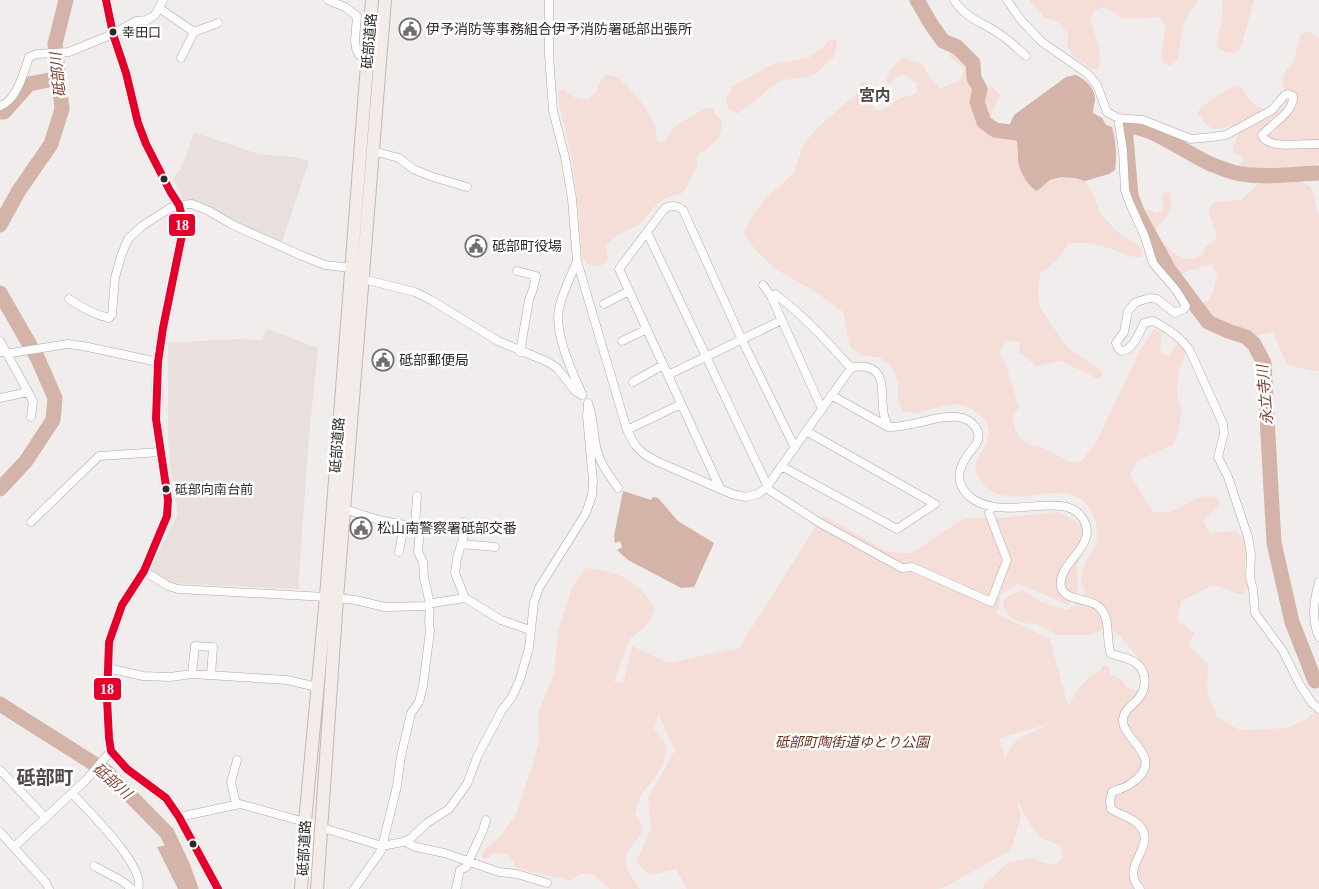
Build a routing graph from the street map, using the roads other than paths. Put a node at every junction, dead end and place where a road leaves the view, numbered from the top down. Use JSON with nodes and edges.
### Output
{"nodes":[{"id":1,"x":106,"y":0,"type":"edge"},
{"id":2,"x":163,"y":0,"type":"edge"},
{"id":3,"x":328,"y":0,"type":"edge"},
{"id":4,"x":372,"y":0,"type":"edge"},
{"id":5,"x":385,"y":0,"type":"edge"},
{"id":6,"x":549,"y":0,"type":"edge"},
{"id":7,"x":954,"y":0,"type":"edge"},
{"id":8,"x":1007,"y":0,"type":"edge"},
{"id":9,"x":159,"y":8,"type":"junction"},
{"id":10,"x":218,"y":23,"type":"dead end"},
{"id":11,"x":194,"y":32,"type":"junction"},
{"id":12,"x":113,"y":34,"type":"junction"},
{"id":13,"x":1026,"y":56,"type":"dead end"},
{"id":14,"x":181,"y":58,"type":"dead end"},
{"id":15,"x":374,"y":60,"type":"junction"},
{"id":16,"x":0,"y":106,"type":"edge"},
{"id":17,"x":1118,"y":118,"type":"junction"},
{"id":18,"x":1319,"y":144,"type":"edge"},
{"id":19,"x":373,"y":151,"type":"junction"},
{"id":20,"x":467,"y":187,"type":"dead end"},
{"id":21,"x":179,"y":205,"type":"junction"},
{"id":22,"x":647,"y":232,"type":"junction"},
{"id":23,"x":577,"y":261,"type":"junction"},
{"id":24,"x":351,"y":268,"type":"junction"},
{"id":25,"x":517,"y":271,"type":"dead end"},
{"id":26,"x":363,"y":279,"type":"junction"},
{"id":27,"x":763,"y":285,"type":"dead end"},
{"id":28,"x":629,"y":291,"type":"junction"},
{"id":29,"x":771,"y":296,"type":"junction"},
{"id":30,"x":69,"y":298,"type":"dead end"},
{"id":31,"x":604,"y":304,"type":"dead end"},
{"id":32,"x":782,"y":320,"type":"junction"},
{"id":33,"x":647,"y":328,"type":"junction"},
{"id":34,"x":742,"y":340,"type":"junction"},
{"id":35,"x":0,"y":341,"type":"edge"},
{"id":36,"x":622,"y":341,"type":"dead end"},
{"id":37,"x":520,"y":352,"type":"junction"},
{"id":38,"x":6,"y":353,"type":"edge"},
{"id":39,"x":706,"y":357,"type":"junction"},
{"id":40,"x":158,"y":362,"type":"junction"},
{"id":41,"x":663,"y":365,"type":"junction"},
{"id":42,"x":851,"y":368,"type":"junction"},
{"id":43,"x":668,"y":375,"type":"junction"},
{"id":44,"x":633,"y":382,"type":"dead end"},
{"id":45,"x":28,"y":392,"type":"junction"},
{"id":46,"x":582,"y":395,"type":"junction"},
{"id":47,"x":831,"y":395,"type":"junction"},
{"id":48,"x":0,"y":398,"type":"edge"},
{"id":49,"x":588,"y":403,"type":"junction"},
{"id":50,"x":681,"y":404,"type":"junction"},
{"id":51,"x":822,"y":409,"type":"junction"},
{"id":52,"x":31,"y":416,"type":"dead end"},
{"id":53,"x":888,"y":427,"type":"junction"},
{"id":54,"x":627,"y":430,"type":"junction"},
{"id":55,"x":806,"y":432,"type":"junction"},
{"id":56,"x":795,"y":448,"type":"junction"},
{"id":57,"x":161,"y":452,"type":"junction"},
{"id":58,"x":781,"y":466,"type":"junction"},
{"id":59,"x":767,"y":487,"type":"junction"},
{"id":60,"x":618,"y":488,"type":"dead end"},
{"id":61,"x":720,"y":488,"type":"junction"},
{"id":62,"x":417,"y":496,"type":"dead end"},
{"id":63,"x":991,"y":507,"type":"junction"},
{"id":64,"x":344,"y":509,"type":"junction"},
{"id":65,"x":31,"y":522,"type":"dead end"},
{"id":66,"x":464,"y":522,"type":"dead end"},
{"id":67,"x":404,"y":525,"type":"junction"},
{"id":68,"x":415,"y":526,"type":"junction"},
{"id":69,"x":461,"y":544,"type":"junction"},
{"id":70,"x":495,"y":547,"type":"dead end"},
{"id":71,"x":398,"y":552,"type":"dead end"},
{"id":72,"x":144,"y":572,"type":"junction"},
{"id":73,"x":1319,"y":582,"type":"edge"},
{"id":74,"x":331,"y":597,"type":"junction"},
{"id":75,"x":465,"y":598,"type":"junction"},
{"id":76,"x":430,"y":604,"type":"junction"},
{"id":77,"x":530,"y":630,"type":"junction"},
{"id":78,"x":1319,"y":637,"type":"edge"},
{"id":79,"x":108,"y":668,"type":"junction"},
{"id":80,"x":192,"y":674,"type":"junction"},
{"id":81,"x":211,"y":675,"type":"junction"},
{"id":82,"x":317,"y":687,"type":"junction"},
{"id":83,"x":1319,"y":709,"type":"edge"},
{"id":84,"x":112,"y":751,"type":"junction"},
{"id":85,"x":236,"y":760,"type":"dead end"},
{"id":86,"x":0,"y":770,"type":"edge"},
{"id":87,"x":72,"y":794,"type":"junction"},
{"id":88,"x":236,"y":804,"type":"junction"},
{"id":89,"x":179,"y":817,"type":"junction"},
{"id":90,"x":46,"y":818,"type":"junction"},
{"id":91,"x":486,"y":820,"type":"dead end"},
{"id":92,"x":305,"y":822,"type":"junction"},
{"id":93,"x":320,"y":827,"type":"junction"},
{"id":94,"x":0,"y":832,"type":"edge"},
{"id":95,"x":407,"y":841,"type":"junction"},
{"id":96,"x":382,"y":846,"type":"junction"},
{"id":97,"x":14,"y":847,"type":"junction"},
{"id":98,"x":456,"y":858,"type":"junction"},
{"id":99,"x":468,"y":862,"type":"junction"},
{"id":100,"x":94,"y":866,"type":"dead end"},
{"id":101,"x":547,"y":883,"type":"dead end"},
{"id":102,"x":49,"y":889,"type":"edge"},
{"id":103,"x":132,"y":889,"type":"edge"},
{"id":104,"x":138,"y":889,"type":"edge"},
{"id":105,"x":218,"y":889,"type":"edge"},
{"id":106,"x":301,"y":889,"type":"edge"},
{"id":107,"x":316,"y":889,"type":"edge"},
{"id":108,"x":354,"y":889,"type":"edge"},
{"id":109,"x":454,"y":889,"type":"edge"},
{"id":110,"x":1140,"y":889,"type":"edge"}],
"edges":[{"from":1,"to":12,"type":"main road"},
{"from":2,"to":9,"type":"street"},
{"from":3,"to":15,"type":"street"},
{"from":4,"to":15,"type":"highway","name":"砥部道路"},
{"from":5,"to":15,"type":"highway","name":"砥部道路"},
{"from":6,"to":23,"type":"street"},
{"from":7,"to":13,"type":"street"},
{"from":8,"to":17,"type":"street"},
{"from":9,"to":11,"type":"street"},
{"from":9,"to":12,"type":"street"},
{"from":10,"to":11,"type":"street"},
{"from":11,"to":14,"type":"street"},
{"from":12,"to":16,"type":"street"},
{"from":12,"to":21,"type":"main road"},
{"from":15,"to":19,"type":"highway","name":"砥部道路"},
{"from":15,"to":24,"type":"highway","name":"砥部道路"},
{"from":17,"to":18,"type":"street"},
{"from":17,"to":83,"type":"street"},
{"from":19,"to":20,"type":"street"},
{"from":19,"to":26,"type":"highway","name":"砥部道路"},
{"from":21,"to":24,"type":"street"},
{"from":21,"to":30,"type":"street"},
{"from":21,"to":40,"type":"main road"},
{"from":22,"to":28,"type":"street"},
{"from":22,"to":34,"type":"street"},
{"from":22,"to":39,"type":"street"},
{"from":23,"to":46,"type":"street"},
{"from":23,"to":54,"type":"street"},
{"from":24,"to":26,"type":"street"},
{"from":24,"to":74,"type":"highway","name":"砥部道路"},
{"from":25,"to":37,"type":"street"},
{"from":26,"to":37,"type":"street"},
{"from":26,"to":64,"type":"highway","name":"砥部道路"},
{"from":27,"to":29,"type":"street"},
{"from":28,"to":31,"type":"street"},
{"from":28,"to":33,"type":"street"},
{"from":29,"to":32,"type":"street"},
{"from":29,"to":42,"type":"street"},
{"from":32,"to":34,"type":"street"},
{"from":32,"to":51,"type":"street"},
{"from":33,"to":36,"type":"street"},
{"from":33,"to":41,"type":"street"},
{"from":34,"to":39,"type":"street"},
{"from":34,"to":56,"type":"street"},
{"from":35,"to":38,"type":"street"},
{"from":37,"to":46,"type":"street"},
{"from":38,"to":40,"type":"street"},
{"from":38,"to":45,"type":"street"},
{"from":39,"to":43,"type":"street"},
{"from":39,"to":59,"type":"street"},
{"from":40,"to":57,"type":"main road"},
{"from":41,"to":43,"type":"street"},
{"from":41,"to":44,"type":"street"},
{"from":42,"to":47,"type":"street"},
{"from":42,"to":53,"type":"street"},
{"from":43,"to":50,"type":"street"},
{"from":45,"to":48,"type":"street"},
{"from":45,"to":52,"type":"street"},
{"from":46,"to":49,"type":"street"},
{"from":47,"to":51,"type":"street"},
{"from":47,"to":53,"type":"street"},
{"from":49,"to":60,"type":"street"},
{"from":49,"to":77,"type":"street"},
{"from":50,"to":54,"type":"street"},
{"from":50,"to":61,"type":"street"},
{"from":51,"to":55,"type":"street"},
{"from":53,"to":63,"type":"street"},
{"from":54,"to":61,"type":"street"},
{"from":55,"to":56,"type":"street"},
{"from":55,"to":58,"type":"street"},
{"from":56,"to":58,"type":"street"},
{"from":57,"to":65,"type":"street"},
{"from":57,"to":72,"type":"main road"},
{"from":58,"to":59,"type":"street"},
{"from":59,"to":61,"type":"street"},
{"from":59,"to":63,"type":"street"},
{"from":62,"to":68,"type":"street"},
{"from":63,"to":110,"type":"street"},
{"from":64,"to":67,"type":"street"},
{"from":64,"to":74,"type":"highway","name":"砥部道路"},
{"from":66,"to":69,"type":"street"},
{"from":67,"to":68,"type":"street"},
{"from":67,"to":71,"type":"street"},
{"from":68,"to":76,"type":"street"},
{"from":69,"to":70,"type":"street"},
{"from":69,"to":75,"type":"street"},
{"from":72,"to":74,"type":"street"},
{"from":72,"to":79,"type":"main road"},
{"from":73,"to":78,"type":"street"},
{"from":74,"to":76,"type":"street"},
{"from":74,"to":82,"type":"highway","name":"砥部道路"},
{"from":74,"to":93,"type":"highway","name":"砥部道路"},
{"from":75,"to":76,"type":"street"},
{"from":75,"to":77,"type":"street"},
{"from":76,"to":96,"type":"street"},
{"from":77,"to":95,"type":"street"},
{"from":79,"to":80,"type":"street"},
{"from":79,"to":84,"type":"main road"},
{"from":80,"to":81,"type":"street"},
{"from":80,"to":81,"type":"street"},
{"from":81,"to":82,"type":"street"},
{"from":82,"to":92,"type":"highway","name":"砥部道路"},
{"from":84,"to":87,"type":"street"},
{"from":84,"to":89,"type":"main road"},
{"from":85,"to":88,"type":"street"},
{"from":86,"to":90,"type":"street"},
{"from":87,"to":90,"type":"street"},
{"from":87,"to":104,"type":"street"},
{"from":88,"to":89,"type":"street"},
{"from":88,"to":92,"type":"street"},
{"from":89,"to":105,"type":"main road"},
{"from":90,"to":97,"type":"street"},
{"from":91,"to":99,"type":"street"},
{"from":92,"to":106,"type":"highway","name":"砥部道路"},
{"from":93,"to":96,"type":"street"},
{"from":93,"to":107,"type":"highway","name":"砥部道路"},
{"from":94,"to":97,"type":"street"},
{"from":95,"to":96,"type":"street"},
{"from":95,"to":98,"type":"street"},
{"from":96,"to":108,"type":"street"},
{"from":97,"to":102,"type":"street"},
{"from":98,"to":99,"type":"street"},
{"from":98,"to":109,"type":"street"},
{"from":99,"to":101,"type":"street"},
{"from":99,"to":109,"type":"street"},
{"from":100,"to":103,"type":"street"}]}
